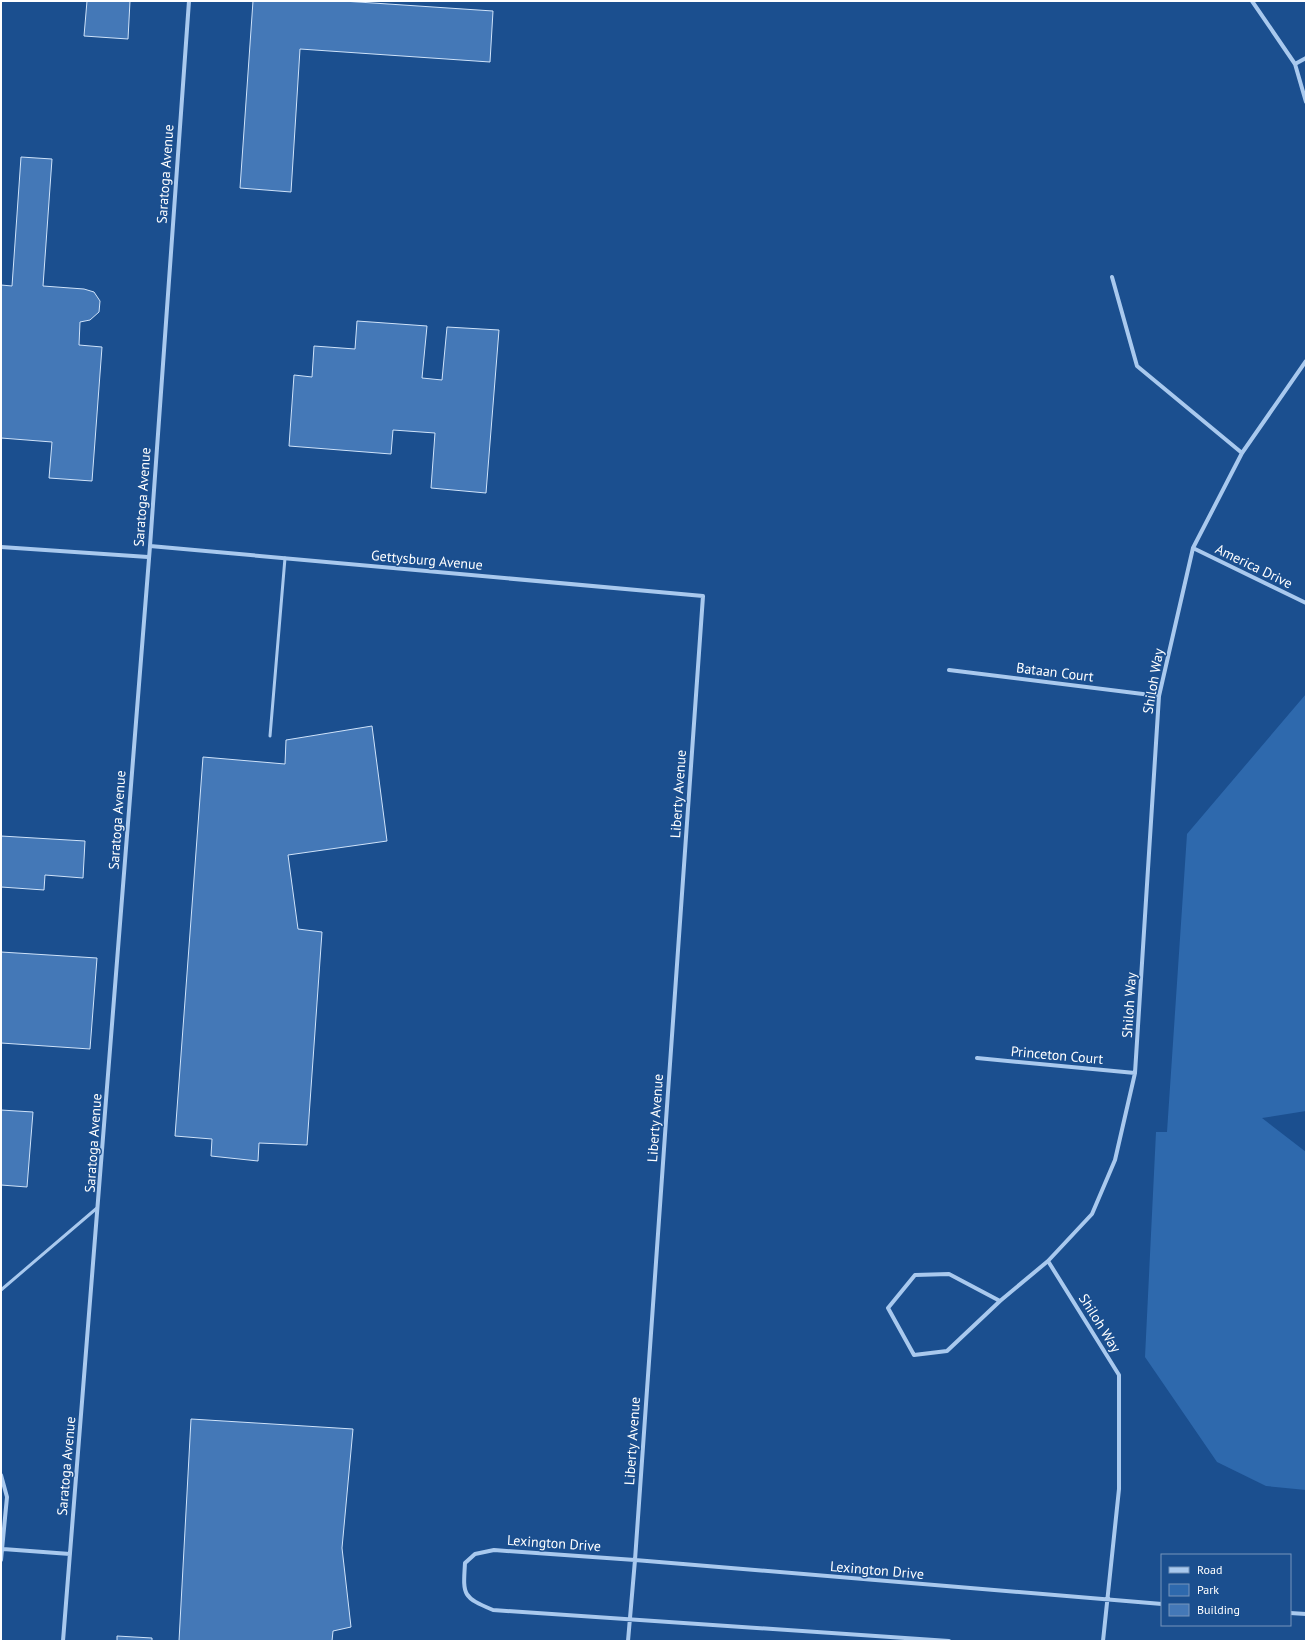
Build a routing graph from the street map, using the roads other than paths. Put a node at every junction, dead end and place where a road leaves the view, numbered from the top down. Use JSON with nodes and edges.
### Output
{"nodes":[{"id":1,"x":189,"y":1,"type":"edge"},
{"id":2,"x":1252,"y":1,"type":"edge"},
{"id":3,"x":1306,"y":58,"type":"edge"},
{"id":4,"x":1295,"y":64,"type":"junction"},
{"id":5,"x":1306,"y":102,"type":"edge"},
{"id":6,"x":1112,"y":277,"type":"dead end"},
{"id":7,"x":1306,"y":361,"type":"edge"},
{"id":8,"x":1242,"y":453,"type":"junction"},
{"id":9,"x":150,"y":546,"type":"junction"},
{"id":10,"x":1,"y":547,"type":"edge"},
{"id":11,"x":1193,"y":548,"type":"junction"},
{"id":12,"x":148,"y":557,"type":"junction"},
{"id":13,"x":285,"y":558,"type":"junction"},
{"id":14,"x":702,"y":596,"type":"joint"},
{"id":15,"x":1306,"y":603,"type":"edge"},
{"id":16,"x":949,"y":670,"type":"dead end"},
{"id":17,"x":1159,"y":696,"type":"junction"},
{"id":18,"x":270,"y":736,"type":"dead end"},
{"id":19,"x":977,"y":1058,"type":"dead end"},
{"id":20,"x":1135,"y":1073,"type":"junction"},
{"id":21,"x":99,"y":1207,"type":"junction"},
{"id":22,"x":1048,"y":1261,"type":"junction"},
{"id":23,"x":1,"y":1290,"type":"edge"},
{"id":24,"x":1000,"y":1301,"type":"junction"},
{"id":25,"x":1,"y":1474,"type":"edge"},
{"id":26,"x":3,"y":1549,"type":"junction"},
{"id":27,"x":70,"y":1554,"type":"junction"},
{"id":28,"x":1,"y":1560,"type":"edge"},
{"id":29,"x":635,"y":1560,"type":"junction"},
{"id":30,"x":1107,"y":1600,"type":"junction"},
{"id":31,"x":1161,"y":1604,"type":"edge"},
{"id":32,"x":1291,"y":1613,"type":"edge"},
{"id":33,"x":1306,"y":1614,"type":"edge"},
{"id":34,"x":630,"y":1618,"type":"junction"},
{"id":35,"x":64,"y":1641,"type":"edge"},
{"id":36,"x":628,"y":1641,"type":"edge"},
{"id":37,"x":949,"y":1641,"type":"edge"},
{"id":38,"x":1103,"y":1641,"type":"edge"}],
"edges":[{"from":1,"to":9,"type":"street","name":"Saratoga Avenue"},
{"from":2,"to":4,"type":"street"},
{"from":3,"to":4,"type":"street"},
{"from":4,"to":5,"type":"street"},
{"from":6,"to":8,"type":"street"},
{"from":7,"to":8,"type":"street","name":"Shiloh Way"},
{"from":8,"to":11,"type":"street","name":"Shiloh Way"},
{"from":9,"to":12,"type":"street","name":"Saratoga Avenue"},
{"from":9,"to":13,"type":"street","name":"Gettysburg Avenue"},
{"from":10,"to":12,"type":"street"},
{"from":11,"to":15,"type":"street","name":"America Drive"},
{"from":11,"to":17,"type":"street","name":"Shiloh Way"},
{"from":12,"to":21,"type":"street","name":"Saratoga Avenue"},
{"from":13,"to":14,"type":"street","name":"Gettysburg Avenue"},
{"from":13,"to":18,"type":"lane"},
{"from":14,"to":29,"type":"street","name":"Liberty Avenue"},
{"from":16,"to":17,"type":"street","name":"Bataan Court"},
{"from":17,"to":20,"type":"street","name":"Shiloh Way"},
{"from":19,"to":20,"type":"street","name":"Princeton Court"},
{"from":20,"to":22,"type":"street","name":"Shiloh Way"},
{"from":21,"to":23,"type":"lane"},
{"from":21,"to":27,"type":"street","name":"Saratoga Avenue"},
{"from":22,"to":24,"type":"street"},
{"from":22,"to":30,"type":"street","name":"Shiloh Way"},
{"from":24,"to":24,"type":"street"},
{"from":25,"to":26,"type":"street"},
{"from":26,"to":27,"type":"street"},
{"from":26,"to":28,"type":"street"},
{"from":27,"to":35,"type":"street","name":"Saratoga Avenue"},
{"from":29,"to":30,"type":"street","name":"Lexington Drive"},
{"from":29,"to":34,"type":"street","name":"Liberty Avenue"},
{"from":29,"to":34,"type":"street","name":"Lexington Drive"},
{"from":30,"to":31,"type":"street","name":"Lexington Drive"},
{"from":30,"to":38,"type":"street","name":"Shiloh Way"},
{"from":32,"to":33,"type":"street"},
{"from":34,"to":36,"type":"street","name":"Liberty Avenue"},
{"from":34,"to":37,"type":"street","name":"Lexington Drive"}]}
